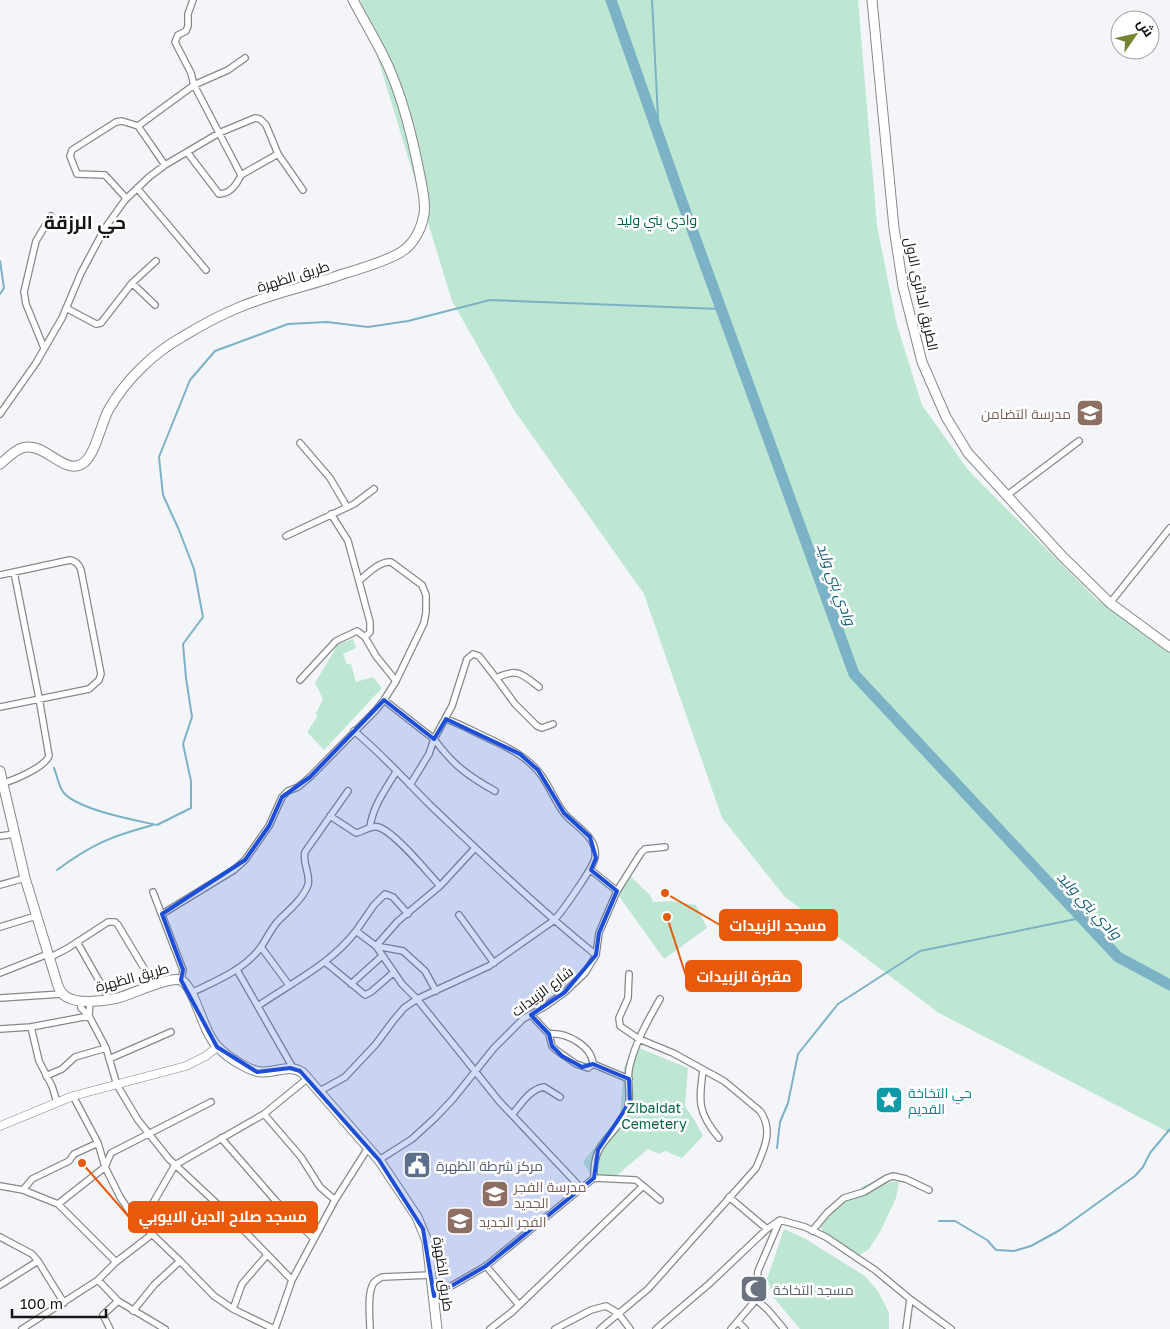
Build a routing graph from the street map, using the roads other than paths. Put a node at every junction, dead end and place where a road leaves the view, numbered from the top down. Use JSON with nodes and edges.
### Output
{"nodes":[{"id":1,"x":193,"y":0,"type":"edge"},
{"id":2,"x":353,"y":0,"type":"edge"},
{"id":3,"x":872,"y":0,"type":"edge"},
{"id":4,"x":245,"y":58,"type":"dead end"},
{"id":5,"x":194,"y":86,"type":"junction"},
{"id":6,"x":138,"y":126,"type":"junction"},
{"id":7,"x":219,"y":133,"type":"junction"},
{"id":8,"x":187,"y":152,"type":"junction"},
{"id":9,"x":278,"y":154,"type":"junction"},
{"id":10,"x":166,"y":165,"type":"junction"},
{"id":11,"x":241,"y":175,"type":"junction"},
{"id":12,"x":137,"y":188,"type":"junction"},
{"id":13,"x":303,"y":190,"type":"dead end"},
{"id":14,"x":126,"y":198,"type":"junction"},
{"id":15,"x":51,"y":216,"type":"dead end"},
{"id":16,"x":156,"y":261,"type":"dead end"},
{"id":17,"x":206,"y":270,"type":"dead end"},
{"id":18,"x":132,"y":283,"type":"junction"},
{"id":19,"x":155,"y":305,"type":"dead end"},
{"id":20,"x":66,"y":308,"type":"junction"},
{"id":21,"x":44,"y":348,"type":"junction"},
{"id":22,"x":0,"y":414,"type":"edge"},
{"id":23,"x":1079,"y":441,"type":"dead end"},
{"id":24,"x":300,"y":443,"type":"dead end"},
{"id":25,"x":0,"y":464,"type":"edge"},
{"id":26,"x":374,"y":489,"type":"dead end"},
{"id":27,"x":1006,"y":496,"type":"junction"},
{"id":28,"x":347,"y":507,"type":"junction"},
{"id":29,"x":331,"y":514,"type":"junction"},
{"id":30,"x":1170,"y":528,"type":"edge"},
{"id":31,"x":286,"y":536,"type":"dead end"},
{"id":32,"x":14,"y":572,"type":"junction"},
{"id":33,"x":0,"y":575,"type":"edge"},
{"id":34,"x":360,"y":580,"type":"junction"},
{"id":35,"x":1110,"y":603,"type":"junction"},
{"id":36,"x":365,"y":637,"type":"junction"},
{"id":37,"x":1170,"y":647,"type":"edge"},
{"id":38,"x":496,"y":678,"type":"junction"},
{"id":39,"x":300,"y":680,"type":"dead end"},
{"id":40,"x":396,"y":681,"type":"junction"},
{"id":41,"x":539,"y":687,"type":"dead end"},
{"id":42,"x":40,"y":698,"type":"junction"},
{"id":43,"x":384,"y":700,"type":"junction"},
{"id":44,"x":0,"y":707,"type":"edge"},
{"id":45,"x":446,"y":719,"type":"junction"},
{"id":46,"x":552,"y":724,"type":"dead end"},
{"id":47,"x":354,"y":731,"type":"junction"},
{"id":48,"x":434,"y":740,"type":"junction"},
{"id":49,"x":0,"y":771,"type":"edge"},
{"id":50,"x":396,"y":772,"type":"junction"},
{"id":51,"x":2,"y":784,"type":"edge"},
{"id":52,"x":410,"y":785,"type":"junction"},
{"id":53,"x":348,"y":790,"type":"dead end"},
{"id":54,"x":495,"y":791,"type":"dead end"},
{"id":55,"x":330,"y":816,"type":"junction"},
{"id":56,"x":370,"y":827,"type":"junction"},
{"id":57,"x":14,"y":834,"type":"junction"},
{"id":58,"x":0,"y":836,"type":"edge"},
{"id":59,"x":665,"y":847,"type":"dead end"},
{"id":60,"x":475,"y":848,"type":"junction"},
{"id":61,"x":591,"y":870,"type":"junction"},
{"id":62,"x":25,"y":878,"type":"junction"},
{"id":63,"x":0,"y":885,"type":"edge"},
{"id":64,"x":440,"y":886,"type":"junction"},
{"id":65,"x":616,"y":891,"type":"junction"},
{"id":66,"x":153,"y":892,"type":"dead end"},
{"id":67,"x":162,"y":914,"type":"junction"},
{"id":68,"x":408,"y":914,"type":"junction"},
{"id":69,"x":459,"y":915,"type":"dead end"},
{"id":70,"x":36,"y":916,"type":"junction"},
{"id":71,"x":553,"y":921,"type":"junction"},
{"id":72,"x":0,"y":927,"type":"edge"},
{"id":73,"x":356,"y":931,"type":"junction"},
{"id":74,"x":77,"y":942,"type":"junction"},
{"id":75,"x":376,"y":946,"type":"junction"},
{"id":76,"x":261,"y":947,"type":"junction"},
{"id":77,"x":49,"y":956,"type":"junction"},
{"id":78,"x":382,"y":956,"type":"junction"},
{"id":79,"x":596,"y":956,"type":"junction"},
{"id":80,"x":325,"y":962,"type":"junction"},
{"id":81,"x":494,"y":963,"type":"junction"},
{"id":82,"x":237,"y":970,"type":"junction"},
{"id":83,"x":393,"y":972,"type":"junction"},
{"id":84,"x":0,"y":973,"type":"edge"},
{"id":85,"x":629,"y":974,"type":"dead end"},
{"id":86,"x":181,"y":980,"type":"junction"},
{"id":87,"x":351,"y":984,"type":"junction"},
{"id":88,"x":154,"y":985,"type":"junction"},
{"id":89,"x":289,"y":985,"type":"junction"},
{"id":90,"x":436,"y":991,"type":"junction"},
{"id":91,"x":191,"y":993,"type":"junction"},
{"id":92,"x":62,"y":994,"type":"junction"},
{"id":93,"x":0,"y":998,"type":"edge"},
{"id":94,"x":417,"y":999,"type":"junction"},
{"id":95,"x":660,"y":999,"type":"dead end"},
{"id":96,"x":110,"y":1000,"type":"junction"},
{"id":97,"x":80,"y":1001,"type":"junction"},
{"id":98,"x":90,"y":1001,"type":"junction"},
{"id":99,"x":258,"y":1006,"type":"junction"},
{"id":100,"x":531,"y":1015,"type":"junction"},
{"id":101,"x":89,"y":1016,"type":"junction"},
{"id":102,"x":31,"y":1027,"type":"junction"},
{"id":103,"x":0,"y":1029,"type":"edge"},
{"id":104,"x":171,"y":1032,"type":"dead end"},
{"id":105,"x":549,"y":1034,"type":"junction"},
{"id":106,"x":639,"y":1039,"type":"junction"},
{"id":107,"x":217,"y":1047,"type":"junction"},
{"id":108,"x":106,"y":1048,"type":"junction"},
{"id":109,"x":109,"y":1059,"type":"junction"},
{"id":110,"x":593,"y":1064,"type":"junction"},
{"id":111,"x":293,"y":1068,"type":"junction"},
{"id":112,"x":703,"y":1070,"type":"junction"},
{"id":113,"x":474,"y":1072,"type":"junction"},
{"id":114,"x":46,"y":1076,"type":"junction"},
{"id":115,"x":308,"y":1078,"type":"junction"},
{"id":116,"x":629,"y":1079,"type":"junction"},
{"id":117,"x":117,"y":1085,"type":"junction"},
{"id":118,"x":320,"y":1091,"type":"junction"},
{"id":119,"x":73,"y":1096,"type":"junction"},
{"id":120,"x":560,"y":1097,"type":"dead end"},
{"id":121,"x":57,"y":1102,"type":"junction"},
{"id":122,"x":211,"y":1102,"type":"dead end"},
{"id":123,"x":264,"y":1114,"type":"junction"},
{"id":124,"x":512,"y":1115,"type":"junction"},
{"id":125,"x":0,"y":1126,"type":"edge"},
{"id":126,"x":148,"y":1133,"type":"junction"},
{"id":127,"x":221,"y":1138,"type":"junction"},
{"id":128,"x":719,"y":1138,"type":"dead end"},
{"id":129,"x":98,"y":1143,"type":"junction"},
{"id":130,"x":368,"y":1148,"type":"junction"},
{"id":131,"x":378,"y":1160,"type":"junction"},
{"id":132,"x":176,"y":1165,"type":"junction"},
{"id":133,"x":105,"y":1167,"type":"junction"},
{"id":134,"x":594,"y":1178,"type":"junction"},
{"id":135,"x":0,"y":1186,"type":"edge"},
{"id":136,"x":643,"y":1186,"type":"junction"},
{"id":137,"x":581,"y":1188,"type":"junction"},
{"id":138,"x":24,"y":1190,"type":"junction"},
{"id":139,"x":929,"y":1190,"type":"dead end"},
{"id":140,"x":729,"y":1197,"type":"junction"},
{"id":141,"x":335,"y":1200,"type":"junction"},
{"id":142,"x":660,"y":1200,"type":"dead end"},
{"id":143,"x":58,"y":1204,"type":"junction"},
{"id":144,"x":136,"y":1219,"type":"junction"},
{"id":145,"x":780,"y":1220,"type":"junction"},
{"id":146,"x":768,"y":1229,"type":"junction"},
{"id":147,"x":812,"y":1231,"type":"junction"},
{"id":148,"x":151,"y":1234,"type":"junction"},
{"id":149,"x":0,"y":1237,"type":"edge"},
{"id":150,"x":314,"y":1239,"type":"junction"},
{"id":151,"x":267,"y":1255,"type":"junction"},
{"id":152,"x":38,"y":1261,"type":"junction"},
{"id":153,"x":180,"y":1261,"type":"junction"},
{"id":154,"x":116,"y":1262,"type":"junction"},
{"id":155,"x":486,"y":1266,"type":"junction"},
{"id":156,"x":432,"y":1275,"type":"junction"},
{"id":157,"x":98,"y":1280,"type":"junction"},
{"id":158,"x":292,"y":1280,"type":"junction"},
{"id":159,"x":0,"y":1285,"type":"edge"},
{"id":160,"x":434,"y":1296,"type":"junction"},
{"id":161,"x":910,"y":1299,"type":"junction"},
{"id":162,"x":757,"y":1300,"type":"junction"},
{"id":163,"x":118,"y":1301,"type":"junction"},
{"id":164,"x":64,"y":1303,"type":"junction"},
{"id":165,"x":519,"y":1305,"type":"junction"},
{"id":166,"x":233,"y":1309,"type":"junction"},
{"id":167,"x":133,"y":1311,"type":"junction"},
{"id":168,"x":618,"y":1313,"type":"junction"},
{"id":169,"x":738,"y":1322,"type":"junction"},
{"id":170,"x":658,"y":1328,"type":"edge"},
{"id":171,"x":22,"y":1329,"type":"edge"},
{"id":172,"x":110,"y":1329,"type":"edge"},
{"id":173,"x":165,"y":1329,"type":"edge"},
{"id":174,"x":274,"y":1329,"type":"edge"},
{"id":175,"x":370,"y":1329,"type":"edge"},
{"id":176,"x":437,"y":1329,"type":"edge"},
{"id":177,"x":490,"y":1329,"type":"edge"},
{"id":178,"x":555,"y":1329,"type":"edge"},
{"id":179,"x":600,"y":1329,"type":"edge"},
{"id":180,"x":630,"y":1329,"type":"edge"},
{"id":181,"x":732,"y":1329,"type":"edge"},
{"id":182,"x":745,"y":1329,"type":"edge"},
{"id":183,"x":784,"y":1329,"type":"edge"},
{"id":184,"x":906,"y":1329,"type":"edge"},
{"id":185,"x":951,"y":1329,"type":"edge"}],
"edges":[{"from":1,"to":5,"type":"street"},
{"from":2,"to":25,"type":"main road","name":"طريق الظهرة"},
{"from":3,"to":27,"type":"main road","name":"الطريق الدائري الاول"},
{"from":4,"to":5,"type":"street"},
{"from":5,"to":6,"type":"street"},
{"from":5,"to":7,"type":"street"},
{"from":6,"to":10,"type":"street"},
{"from":6,"to":14,"type":"street"},
{"from":7,"to":8,"type":"street"},
{"from":7,"to":9,"type":"street"},
{"from":7,"to":11,"type":"street"},
{"from":8,"to":10,"type":"street"},
{"from":8,"to":11,"type":"street"},
{"from":9,"to":11,"type":"street"},
{"from":9,"to":13,"type":"street"},
{"from":10,"to":12,"type":"street"},
{"from":12,"to":14,"type":"street"},
{"from":12,"to":17,"type":"street"},
{"from":14,"to":20,"type":"street"},
{"from":15,"to":21,"type":"street"},
{"from":16,"to":18,"type":"street"},
{"from":18,"to":19,"type":"street"},
{"from":18,"to":20,"type":"street"},
{"from":20,"to":21,"type":"street"},
{"from":21,"to":22,"type":"street"},
{"from":23,"to":27,"type":"street"},
{"from":24,"to":28,"type":"street"},
{"from":26,"to":28,"type":"street"},
{"from":27,"to":35,"type":"main road","name":"الطريق الدائري الاول"},
{"from":28,"to":29,"type":"street"},
{"from":29,"to":31,"type":"street"},
{"from":29,"to":34,"type":"street"},
{"from":30,"to":35,"type":"street"},
{"from":32,"to":33,"type":"street"},
{"from":32,"to":42,"type":"street"},
{"from":32,"to":42,"type":"street"},
{"from":34,"to":36,"type":"street"},
{"from":34,"to":40,"type":"street"},
{"from":35,"to":37,"type":"main road","name":"الطريق الدائري الاول"},
{"from":36,"to":39,"type":"street"},
{"from":36,"to":40,"type":"street"},
{"from":38,"to":41,"type":"street"},
{"from":38,"to":45,"type":"street"},
{"from":38,"to":46,"type":"street"},
{"from":40,"to":43,"type":"street"},
{"from":42,"to":44,"type":"street"},
{"from":42,"to":51,"type":"street"},
{"from":43,"to":47,"type":"street"},
{"from":43,"to":48,"type":"street"},
{"from":45,"to":48,"type":"street"},
{"from":45,"to":61,"type":"street"},
{"from":47,"to":50,"type":"street"},
{"from":47,"to":67,"type":"street"},
{"from":48,"to":52,"type":"street"},
{"from":48,"to":54,"type":"street"},
{"from":49,"to":51,"type":"main road"},
{"from":50,"to":52,"type":"street"},
{"from":50,"to":56,"type":"street"},
{"from":51,"to":57,"type":"main road"},
{"from":52,"to":60,"type":"street"},
{"from":53,"to":55,"type":"street"},
{"from":55,"to":56,"type":"street"},
{"from":55,"to":76,"type":"street"},
{"from":56,"to":64,"type":"street"},
{"from":57,"to":58,"type":"street"},
{"from":57,"to":62,"type":"main road"},
{"from":59,"to":65,"type":"street","name":"شارع الزبيدات"},
{"from":60,"to":64,"type":"street"},
{"from":60,"to":71,"type":"street"},
{"from":61,"to":65,"type":"street"},
{"from":61,"to":71,"type":"street"},
{"from":62,"to":63,"type":"street"},
{"from":62,"to":70,"type":"main road"},
{"from":64,"to":68,"type":"street"},
{"from":65,"to":79,"type":"street","name":"شارع الزبيدات"},
{"from":66,"to":67,"type":"street"},
{"from":67,"to":86,"type":"street"},
{"from":68,"to":73,"type":"street"},
{"from":68,"to":75,"type":"street"},
{"from":69,"to":81,"type":"street"},
{"from":70,"to":72,"type":"street"},
{"from":70,"to":77,"type":"main road"},
{"from":71,"to":79,"type":"street"},
{"from":71,"to":81,"type":"street"},
{"from":73,"to":75,"type":"street"},
{"from":73,"to":80,"type":"street"},
{"from":74,"to":77,"type":"street"},
{"from":74,"to":88,"type":"street"},
{"from":74,"to":96,"type":"street"},
{"from":75,"to":78,"type":"street"},
{"from":75,"to":90,"type":"street"},
{"from":76,"to":82,"type":"street"},
{"from":76,"to":89,"type":"street"},
{"from":77,"to":84,"type":"street"},
{"from":77,"to":92,"type":"main road"},
{"from":78,"to":83,"type":"street"},
{"from":78,"to":87,"type":"street"},
{"from":79,"to":100,"type":"street","name":"شارع الزبيدات"},
{"from":80,"to":87,"type":"street"},
{"from":80,"to":89,"type":"street"},
{"from":81,"to":90,"type":"street"},
{"from":82,"to":91,"type":"street"},
{"from":82,"to":99,"type":"street"},
{"from":83,"to":87,"type":"street"},
{"from":83,"to":94,"type":"street"},
{"from":85,"to":106,"type":"street"},
{"from":86,"to":88,"type":"main road","name":"طريق الظهرة"},
{"from":86,"to":91,"type":"main road","name":"طريق الظهرة"},
{"from":88,"to":96,"type":"main road","name":"طريق الظهرة"},
{"from":89,"to":99,"type":"street"},
{"from":90,"to":94,"type":"street"},
{"from":91,"to":107,"type":"main road","name":"طريق الظهرة"},
{"from":92,"to":93,"type":"street"},
{"from":92,"to":97,"type":"main road","name":"طريق الظهرة"},
{"from":94,"to":113,"type":"street"},
{"from":94,"to":118,"type":"street"},
{"from":95,"to":106,"type":"street"},
{"from":96,"to":98,"type":"main road","name":"طريق الظهرة"},
{"from":97,"to":98,"type":"main road","name":"طريق الظهرة"},
{"from":97,"to":101,"type":"street"},
{"from":98,"to":101,"type":"street"},
{"from":99,"to":111,"type":"street"},
{"from":100,"to":105,"type":"street"},
{"from":100,"to":113,"type":"street","name":"شارع الزبيدات"},
{"from":101,"to":102,"type":"street"},
{"from":101,"to":108,"type":"street"},
{"from":102,"to":103,"type":"street"},
{"from":102,"to":114,"type":"street"},
{"from":104,"to":109,"type":"street"},
{"from":105,"to":110,"type":"street"},
{"from":105,"to":110,"type":"street"},
{"from":106,"to":112,"type":"street"},
{"from":106,"to":116,"type":"street"},
{"from":107,"to":111,"type":"main road","name":"طريق الظهرة"},
{"from":107,"to":117,"type":"main road"},
{"from":108,"to":109,"type":"street"},
{"from":108,"to":114,"type":"street"},
{"from":109,"to":117,"type":"street"},
{"from":110,"to":116,"type":"street"},
{"from":111,"to":115,"type":"main road","name":"طريق الظهرة"},
{"from":112,"to":128,"type":"street"},
{"from":112,"to":140,"type":"street"},
{"from":113,"to":124,"type":"street"},
{"from":113,"to":131,"type":"street","name":"شارع الزبيدات"},
{"from":114,"to":121,"type":"street"},
{"from":115,"to":118,"type":"main road","name":"طريق الظهرة"},
{"from":115,"to":123,"type":"street"},
{"from":116,"to":134,"type":"street"},
{"from":117,"to":119,"type":"main road"},
{"from":117,"to":126,"type":"street"},
{"from":118,"to":130,"type":"main road","name":"طريق الظهرة"},
{"from":119,"to":121,"type":"main road"},
{"from":119,"to":129,"type":"street"},
{"from":120,"to":124,"type":"street"},
{"from":121,"to":125,"type":"main road"},
{"from":122,"to":126,"type":"street"},
{"from":123,"to":127,"type":"street"},
{"from":123,"to":141,"type":"street"},
{"from":124,"to":137,"type":"street"},
{"from":126,"to":132,"type":"street"},
{"from":126,"to":133,"type":"street"},
{"from":127,"to":132,"type":"street"},
{"from":127,"to":150,"type":"street"},
{"from":129,"to":133,"type":"street"},
{"from":129,"to":138,"type":"street"},
{"from":130,"to":131,"type":"main road","name":"طريق الظهرة"},
{"from":130,"to":141,"type":"street"},
{"from":131,"to":156,"type":"main road","name":"طريق الظهرة"},
{"from":132,"to":144,"type":"street"},
{"from":132,"to":151,"type":"street"},
{"from":133,"to":143,"type":"street"},
{"from":133,"to":144,"type":"street"},
{"from":134,"to":136,"type":"street"},
{"from":134,"to":137,"type":"street"},
{"from":135,"to":138,"type":"street"},
{"from":136,"to":142,"type":"street"},
{"from":136,"to":165,"type":"street"},
{"from":137,"to":155,"type":"street"},
{"from":138,"to":143,"type":"street"},
{"from":139,"to":147,"type":"street"},
{"from":140,"to":146,"type":"street"},
{"from":140,"to":168,"type":"street"},
{"from":141,"to":150,"type":"street"},
{"from":143,"to":154,"type":"street"},
{"from":144,"to":148,"type":"street"},
{"from":145,"to":146,"type":"street"},
{"from":145,"to":147,"type":"street"},
{"from":145,"to":162,"type":"street"},
{"from":146,"to":170,"type":"street"},
{"from":147,"to":161,"type":"street"},
{"from":148,"to":153,"type":"street"},
{"from":148,"to":154,"type":"street"},
{"from":149,"to":152,"type":"street"},
{"from":150,"to":158,"type":"street"},
{"from":151,"to":158,"type":"street"},
{"from":151,"to":166,"type":"street"},
{"from":152,"to":159,"type":"street"},
{"from":152,"to":164,"type":"street"},
{"from":153,"to":166,"type":"street"},
{"from":153,"to":167,"type":"street"},
{"from":154,"to":157,"type":"street"},
{"from":155,"to":160,"type":"street"},
{"from":155,"to":165,"type":"street"},
{"from":156,"to":160,"type":"main road","name":"طريق الظهرة"},
{"from":156,"to":175,"type":"street"},
{"from":157,"to":163,"type":"street"},
{"from":157,"to":164,"type":"street"},
{"from":158,"to":174,"type":"street"},
{"from":160,"to":176,"type":"main road","name":"طريق الظهرة"},
{"from":161,"to":184,"type":"street"},
{"from":161,"to":185,"type":"street"},
{"from":162,"to":169,"type":"street"},
{"from":162,"to":183,"type":"street"},
{"from":163,"to":167,"type":"street"},
{"from":163,"to":172,"type":"street"},
{"from":164,"to":171,"type":"street"},
{"from":165,"to":177,"type":"street"},
{"from":166,"to":174,"type":"street"},
{"from":167,"to":173,"type":"street"},
{"from":168,"to":178,"type":"street"},
{"from":168,"to":179,"type":"street"},
{"from":168,"to":180,"type":"street"},
{"from":169,"to":181,"type":"street"},
{"from":169,"to":182,"type":"street"}]}
